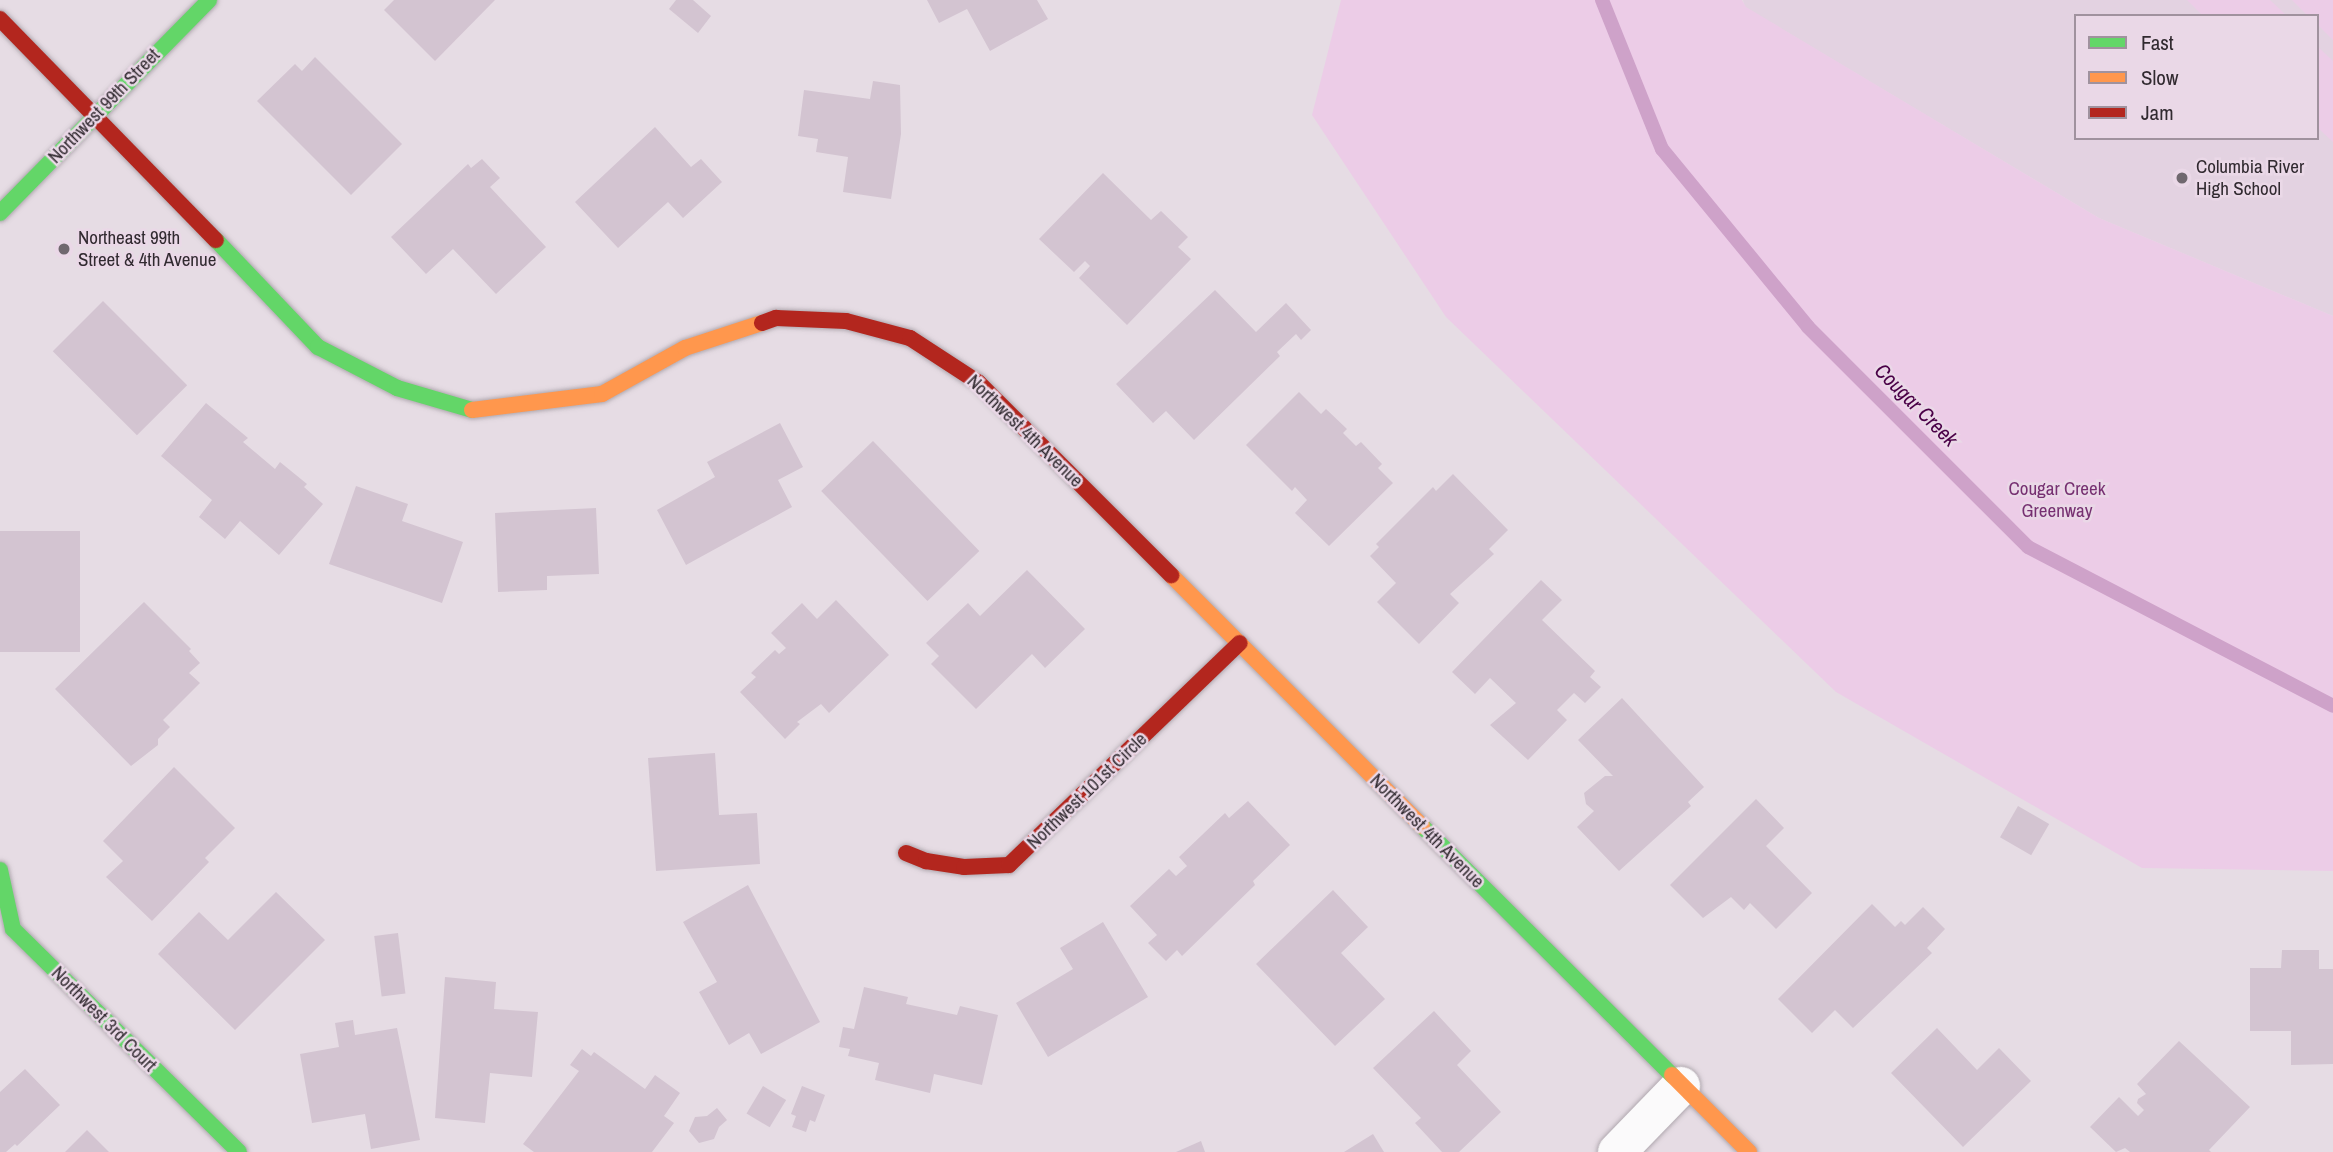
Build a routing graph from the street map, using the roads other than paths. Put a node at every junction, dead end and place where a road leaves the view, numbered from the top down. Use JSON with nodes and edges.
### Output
{"nodes":[{"id":1,"x":209,"y":0,"type":"edge"},
{"id":2,"x":0,"y":19,"type":"edge"},
{"id":3,"x":96,"y":114,"type":"junction"},
{"id":4,"x":0,"y":213,"type":"edge"},
{"id":5,"x":1240,"y":643,"type":"junction"},
{"id":6,"x":906,"y":853,"type":"dead end"},
{"id":7,"x":0,"y":870,"type":"edge"},
{"id":8,"x":1681,"y":1086,"type":"junction"},
{"id":9,"x":239,"y":1152,"type":"edge"},
{"id":10,"x":1617,"y":1152,"type":"edge"},
{"id":11,"x":1749,"y":1152,"type":"edge"}],
"edges":[{"from":1,"to":3,"type":"street","name":"Northwest 99th Street"},
{"from":2,"to":3,"type":"street","name":"Northwest 4th Avenue"},
{"from":3,"to":4,"type":"street","name":"Northwest 99th Street"},
{"from":3,"to":5,"type":"street","name":"Northwest 4th Avenue"},
{"from":5,"to":6,"type":"street","name":"Northwest 101st Circle"},
{"from":5,"to":8,"type":"street","name":"Northwest 4th Avenue"},
{"from":7,"to":9,"type":"street","name":"Northwest 3rd Court"},
{"from":8,"to":10,"type":"street"},
{"from":8,"to":11,"type":"street","name":"Northwest 4th Avenue"}]}
